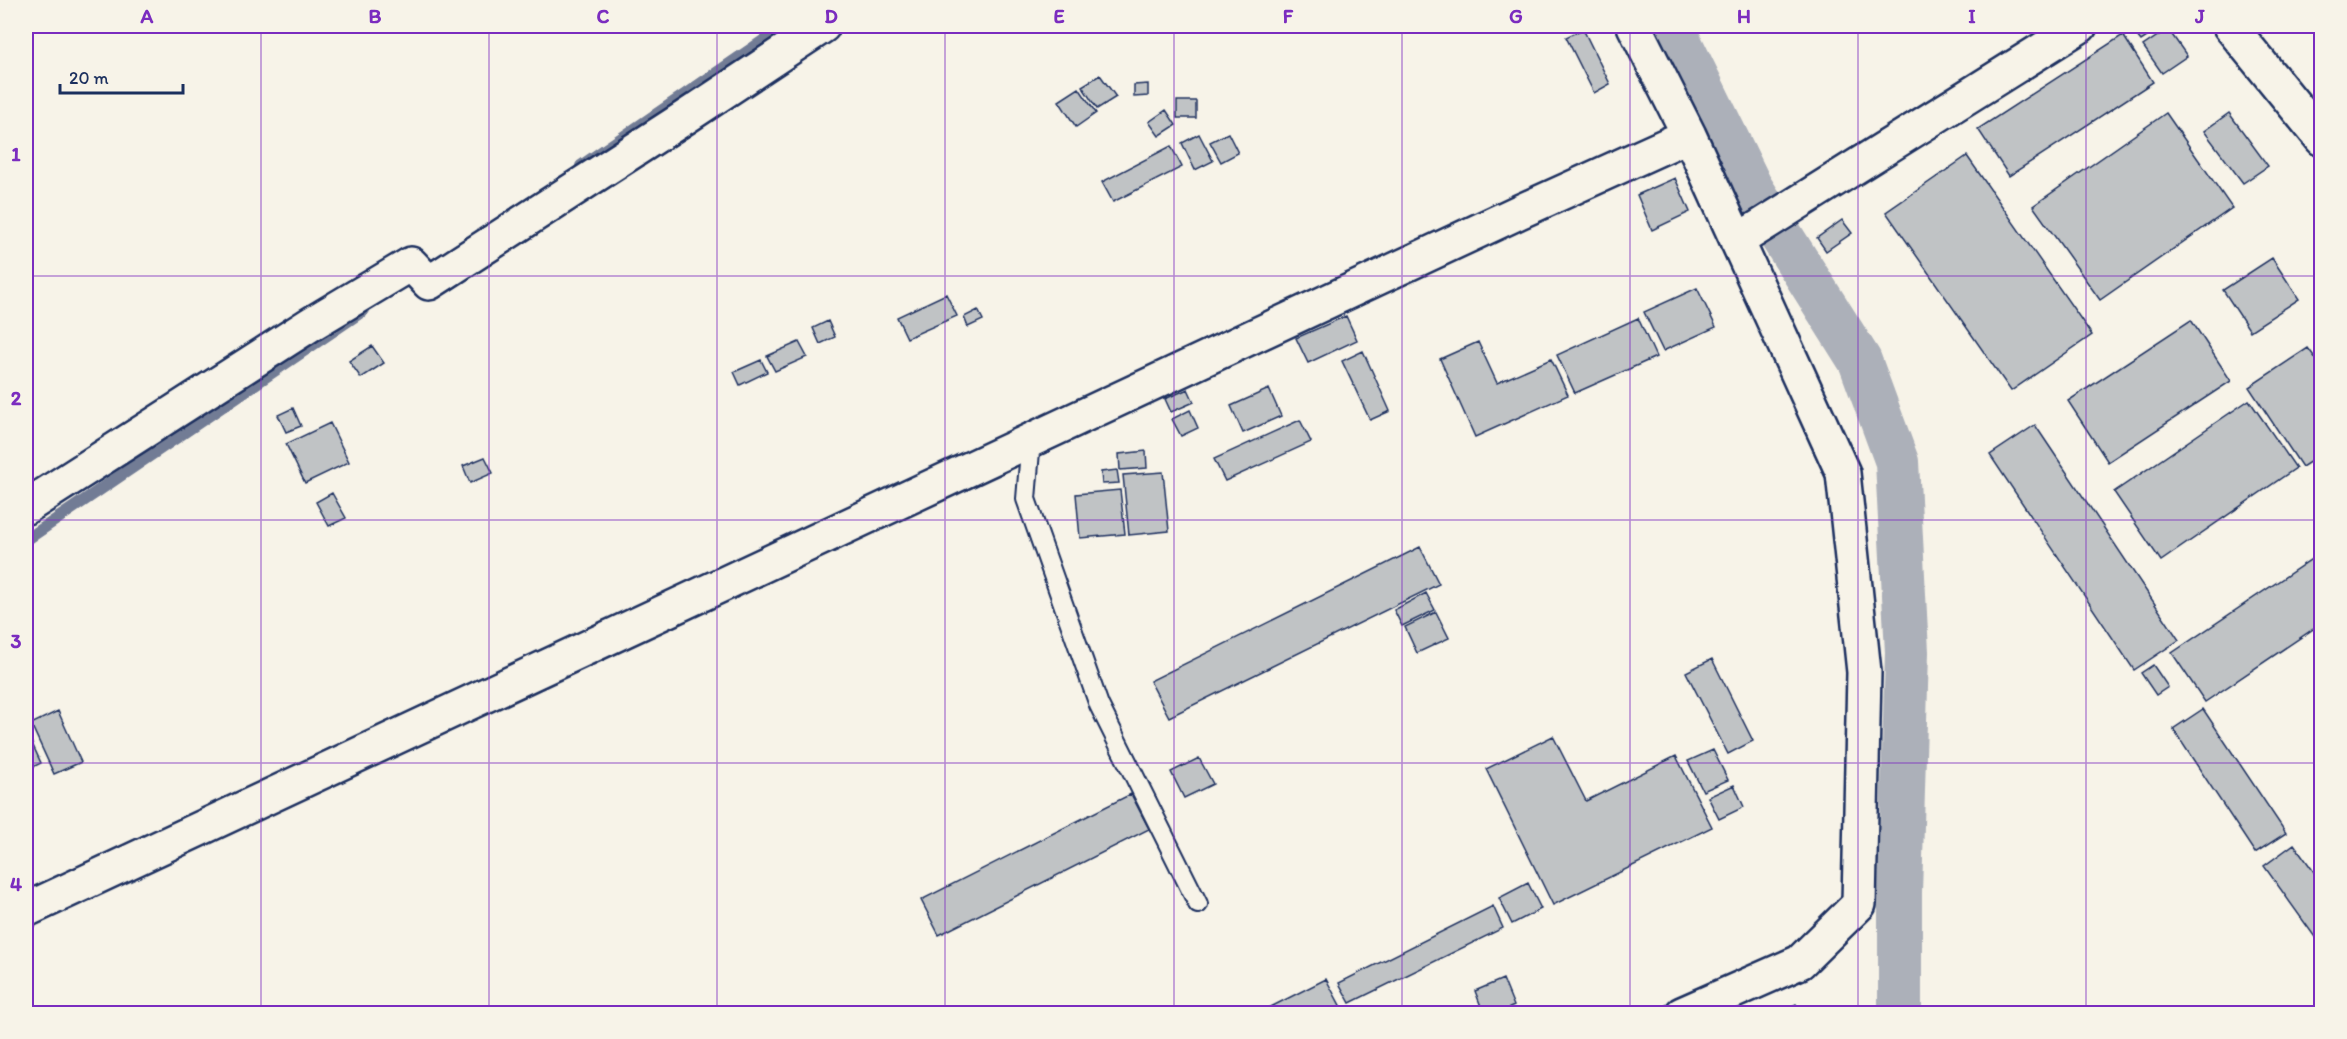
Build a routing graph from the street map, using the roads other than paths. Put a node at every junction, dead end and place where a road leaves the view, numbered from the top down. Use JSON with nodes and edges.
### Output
{"nodes":[{"id":1,"x":823,"y":26,"type":"edge"},
{"id":2,"x":1634,"y":26,"type":"edge"},
{"id":3,"x":2080,"y":26,"type":"edge"},
{"id":4,"x":2230,"y":26,"type":"edge"},
{"id":5,"x":1689,"y":135,"type":"junction"},
{"id":6,"x":2322,"y":139,"type":"edge"},
{"id":7,"x":1737,"y":241,"type":"junction"},
{"id":8,"x":1031,"y":439,"type":"junction"},
{"id":9,"x":26,"y":507,"type":"edge"},
{"id":10,"x":1198,"y":904,"type":"dead end"},
{"id":11,"x":26,"y":910,"type":"edge"},
{"id":12,"x":1682,"y":1014,"type":"edge"}],
"edges":[{"from":1,"to":9,"type":"street"},
{"from":2,"to":5,"type":"street"},
{"from":3,"to":7,"type":"street"},
{"from":4,"to":6,"type":"street"},
{"from":5,"to":7,"type":"street"},
{"from":5,"to":8,"type":"street"},
{"from":7,"to":12,"type":"street"},
{"from":8,"to":10,"type":"lane"},
{"from":8,"to":11,"type":"street"}]}
